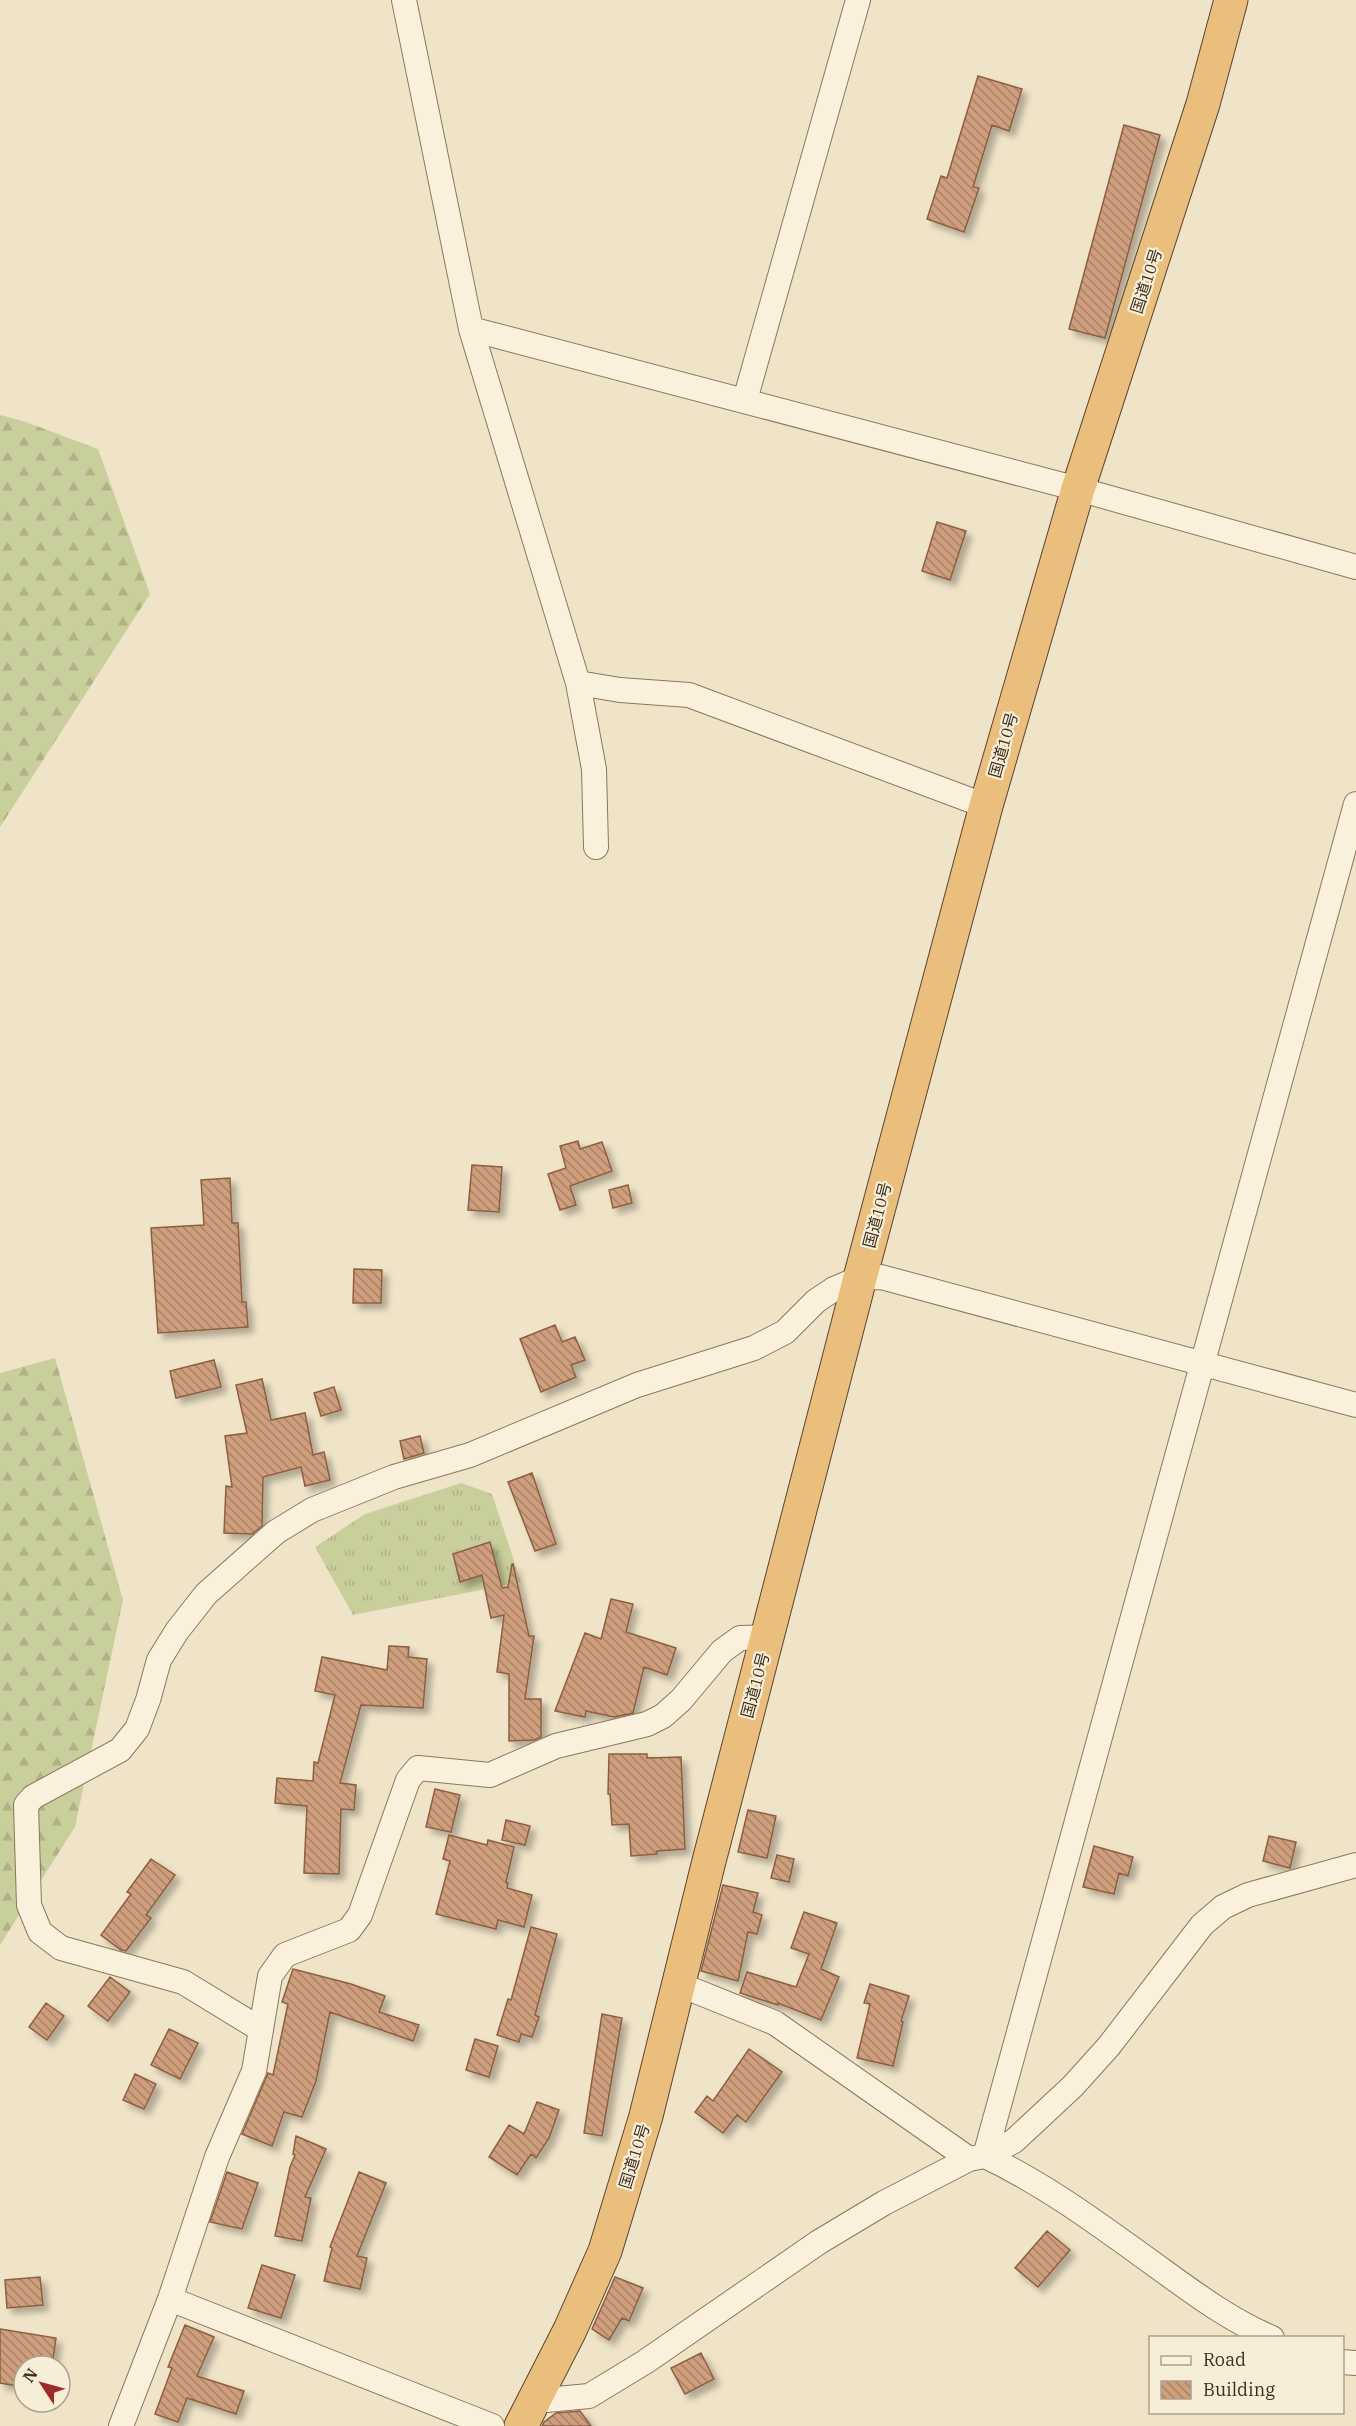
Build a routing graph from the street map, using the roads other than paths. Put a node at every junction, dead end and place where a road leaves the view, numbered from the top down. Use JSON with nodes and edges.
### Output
{"nodes":[{"id":1,"x":404,"y":0,"type":"edge"},
{"id":2,"x":858,"y":0,"type":"edge"},
{"id":3,"x":1231,"y":0,"type":"edge"},
{"id":4,"x":471,"y":329,"type":"junction"},
{"id":5,"x":745,"y":400,"type":"junction"},
{"id":6,"x":1078,"y":489,"type":"junction"},
{"id":7,"x":1356,"y":567,"type":"edge"},
{"id":8,"x":578,"y":684,"type":"junction"},
{"id":9,"x":1356,"y":804,"type":"edge"},
{"id":10,"x":986,"y":806,"type":"junction"},
{"id":11,"x":596,"y":847,"type":"dead end"},
{"id":12,"x":860,"y":1278,"type":"junction"},
{"id":13,"x":1202,"y":1364,"type":"junction"},
{"id":14,"x":1356,"y":1406,"type":"edge"},
{"id":15,"x":768,"y":1637,"type":"junction"},
{"id":16,"x":1356,"y":1865,"type":"edge"},
{"id":17,"x":678,"y":1984,"type":"junction"},
{"id":18,"x":260,"y":2029,"type":"junction"},
{"id":19,"x":977,"y":2157,"type":"junction"},
{"id":20,"x":170,"y":2299,"type":"junction"},
{"id":21,"x":1270,"y":2336,"type":"edge"},
{"id":22,"x":528,"y":2413,"type":"edge"},
{"id":23,"x":120,"y":2426,"type":"edge"},
{"id":24,"x":492,"y":2426,"type":"edge"}],
"edges":[{"from":1,"to":4,"type":"street"},
{"from":2,"to":5,"type":"street"},
{"from":3,"to":6,"type":"highway","name":"国道10号"},
{"from":4,"to":5,"type":"street"},
{"from":4,"to":8,"type":"street"},
{"from":5,"to":6,"type":"street"},
{"from":6,"to":7,"type":"street"},
{"from":6,"to":10,"type":"highway","name":"国道10号"},
{"from":8,"to":10,"type":"street"},
{"from":8,"to":11,"type":"street"},
{"from":9,"to":13,"type":"street"},
{"from":10,"to":12,"type":"highway","name":"国道10号"},
{"from":12,"to":13,"type":"street"},
{"from":12,"to":15,"type":"highway","name":"国道10号"},
{"from":12,"to":18,"type":"street"},
{"from":13,"to":14,"type":"street"},
{"from":13,"to":19,"type":"street"},
{"from":15,"to":17,"type":"highway","name":"国道10号"},
{"from":15,"to":18,"type":"street"},
{"from":16,"to":19,"type":"street"},
{"from":17,"to":19,"type":"street"},
{"from":17,"to":22,"type":"highway","name":"国道10号"},
{"from":18,"to":20,"type":"street"},
{"from":19,"to":21,"type":"street"},
{"from":19,"to":22,"type":"street"},
{"from":20,"to":23,"type":"street"},
{"from":20,"to":24,"type":"street"}]}
